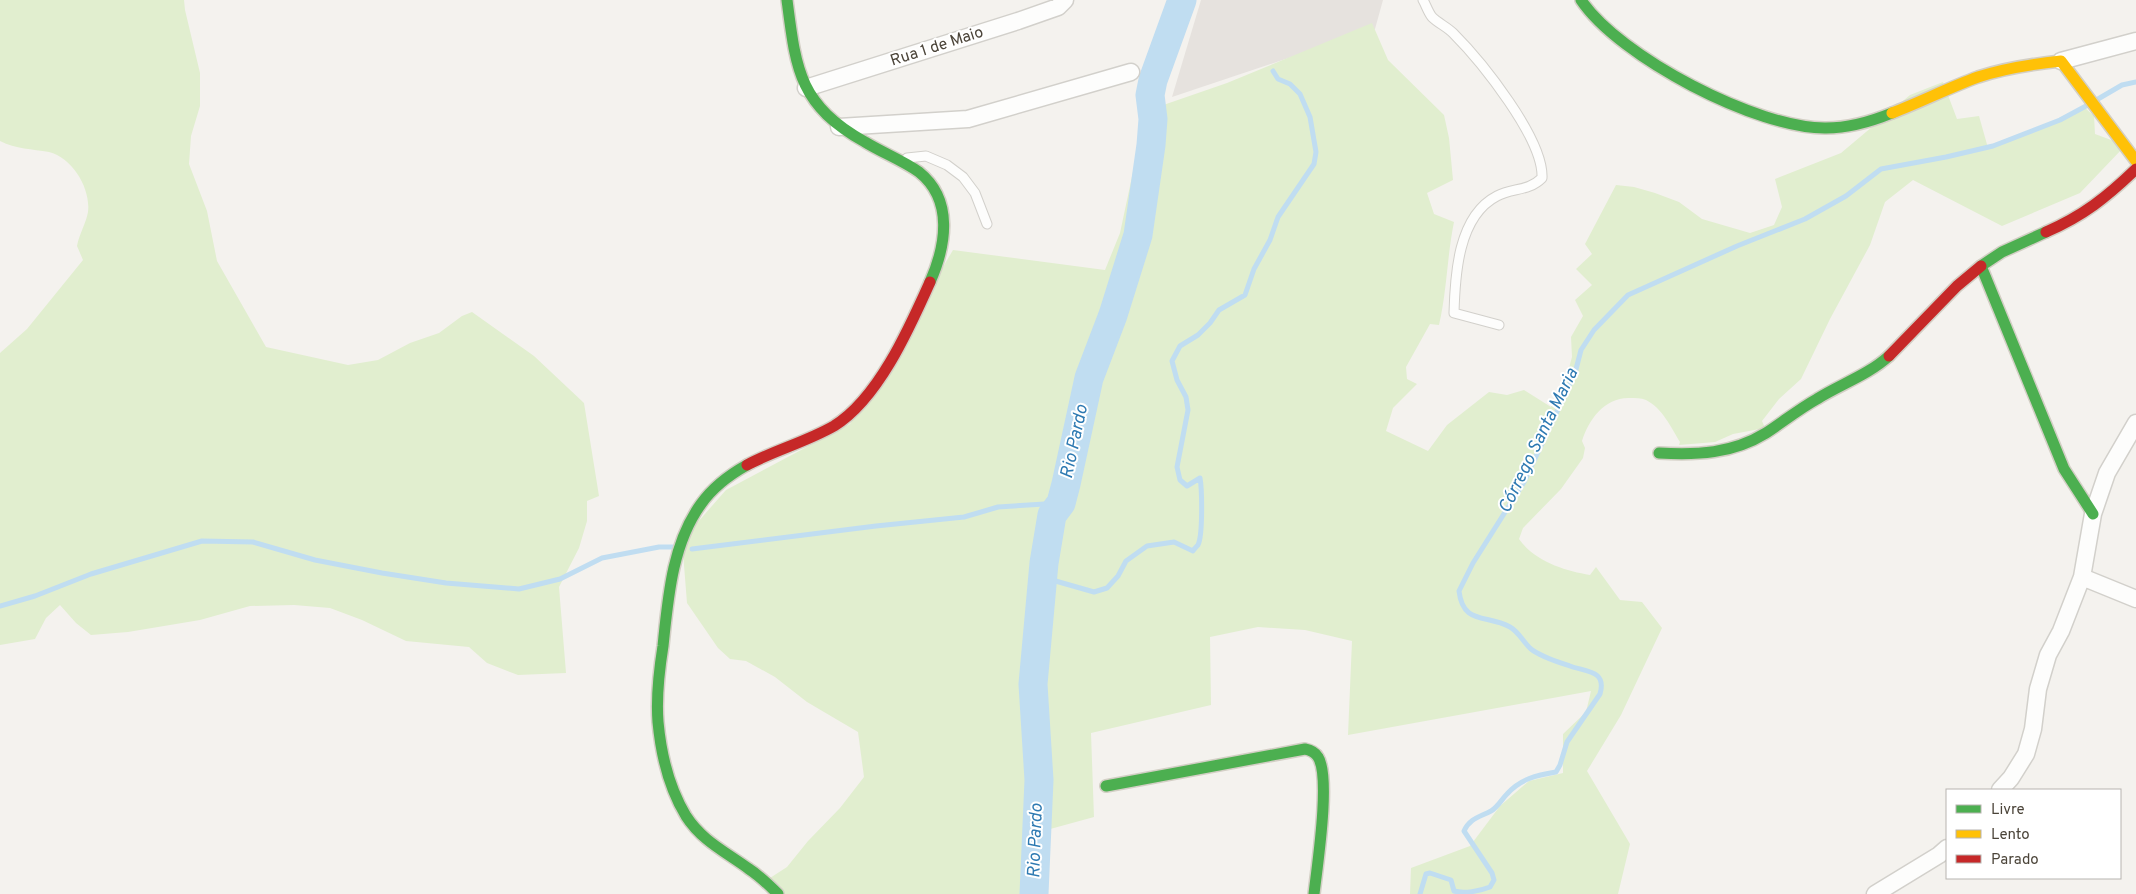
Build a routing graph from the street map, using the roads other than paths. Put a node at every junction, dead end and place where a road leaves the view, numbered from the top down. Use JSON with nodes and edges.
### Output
{"nodes":[{"id":1,"x":788,"y":0,"type":"edge"},
{"id":2,"x":1065,"y":0,"type":"edge"},
{"id":3,"x":1422,"y":0,"type":"edge"},
{"id":4,"x":1581,"y":0,"type":"edge"},
{"id":5,"x":2136,"y":41,"type":"edge"},
{"id":6,"x":2061,"y":61,"type":"junction"},
{"id":7,"x":1131,"y":72,"type":"dead end"},
{"id":8,"x":806,"y":88,"type":"junction"},
{"id":9,"x":839,"y":127,"type":"junction"},
{"id":10,"x":896,"y":159,"type":"junction"},
{"id":11,"x":2136,"y":160,"type":"edge"},
{"id":12,"x":2136,"y":169,"type":"edge"},
{"id":13,"x":986,"y":224,"type":"dead end"},
{"id":14,"x":1981,"y":266,"type":"junction"},
{"id":15,"x":1499,"y":326,"type":"dead end"},
{"id":16,"x":2136,"y":423,"type":"edge"},
{"id":17,"x":1658,"y":453,"type":"dead end"},
{"id":18,"x":2093,"y":514,"type":"junction"},
{"id":19,"x":2082,"y":577,"type":"junction"},
{"id":20,"x":2136,"y":599,"type":"edge"},
{"id":21,"x":1106,"y":786,"type":"dead end"},
{"id":22,"x":2001,"y":789,"type":"edge"},
{"id":23,"x":1946,"y":849,"type":"edge"},
{"id":24,"x":778,"y":894,"type":"edge"},
{"id":25,"x":1314,"y":894,"type":"edge"},
{"id":26,"x":1875,"y":894,"type":"edge"}],
"edges":[{"from":1,"to":8,"type":"street"},
{"from":2,"to":8,"type":"street","name":"Rua 1 de Maio"},
{"from":3,"to":15,"type":"lane"},
{"from":4,"to":6,"type":"street"},
{"from":5,"to":6,"type":"street"},
{"from":6,"to":11,"type":"street"},
{"from":7,"to":9,"type":"street"},
{"from":8,"to":9,"type":"street"},
{"from":9,"to":10,"type":"street"},
{"from":10,"to":13,"type":"lane"},
{"from":10,"to":24,"type":"street"},
{"from":12,"to":14,"type":"street"},
{"from":14,"to":17,"type":"street"},
{"from":14,"to":18,"type":"street"},
{"from":16,"to":18,"type":"street"},
{"from":18,"to":19,"type":"street"},
{"from":19,"to":20,"type":"street"},
{"from":19,"to":22,"type":"street"},
{"from":21,"to":25,"type":"street"},
{"from":23,"to":26,"type":"street"}]}
